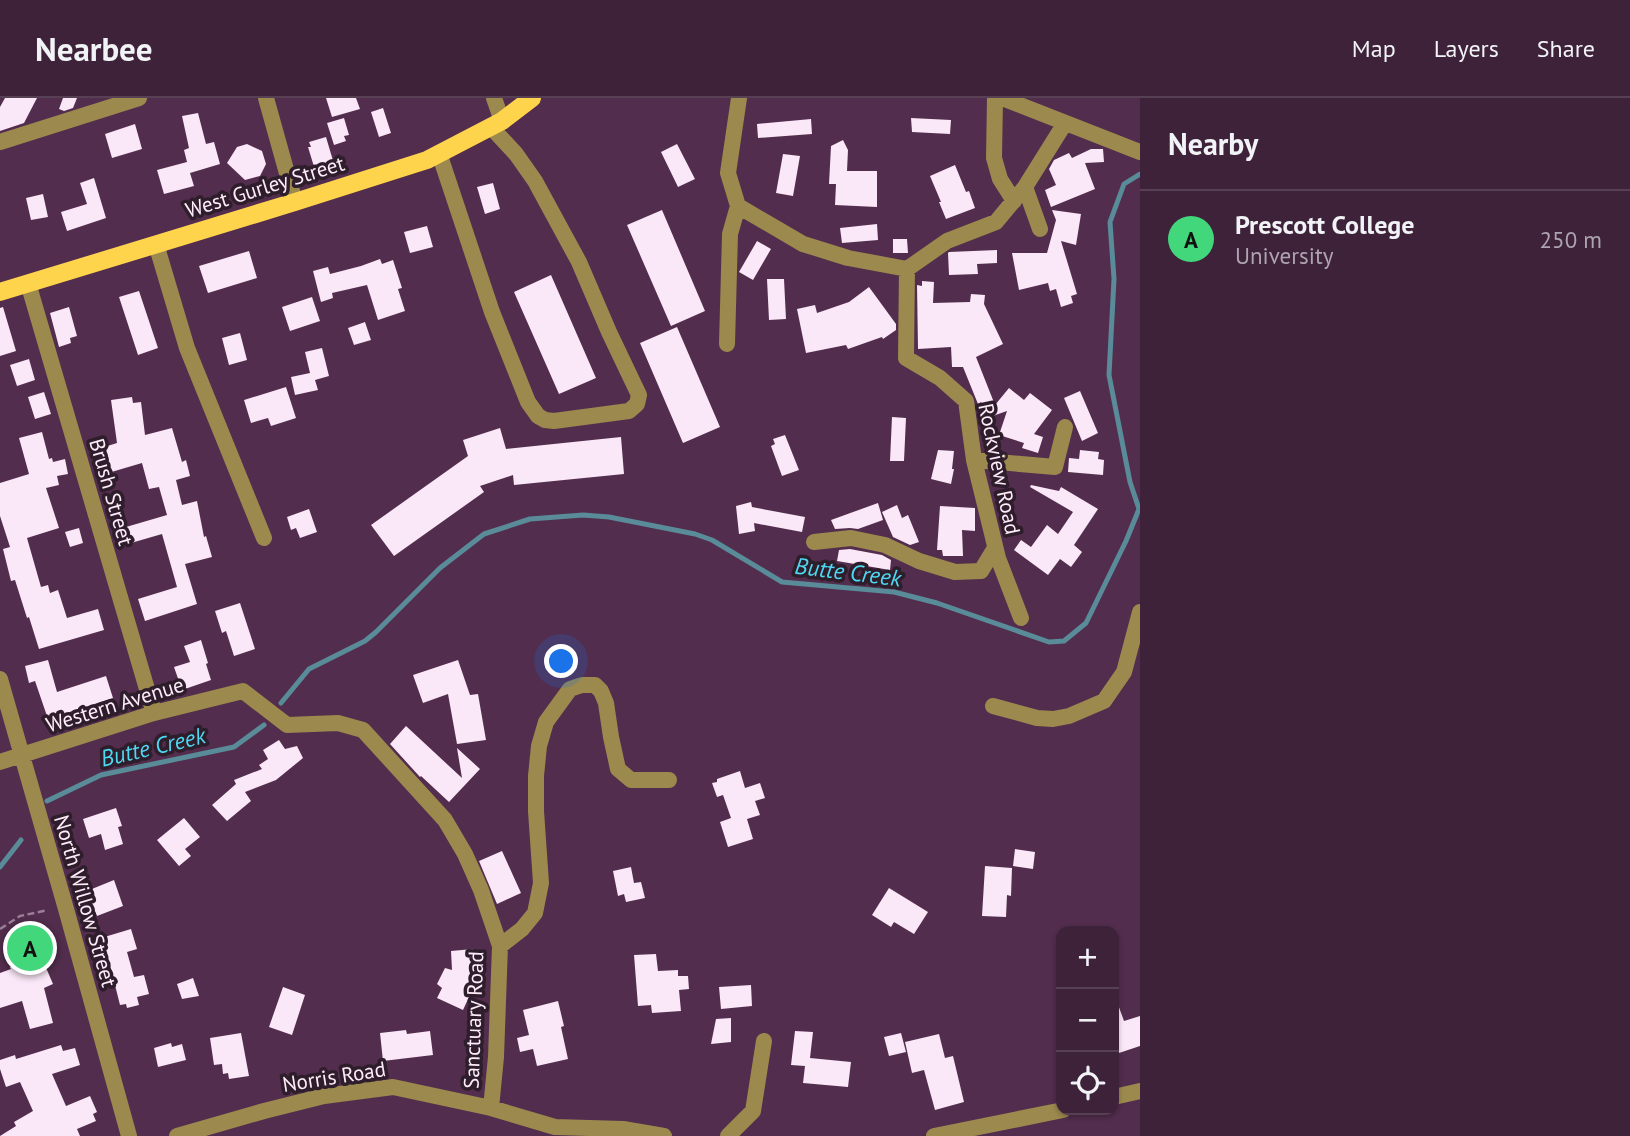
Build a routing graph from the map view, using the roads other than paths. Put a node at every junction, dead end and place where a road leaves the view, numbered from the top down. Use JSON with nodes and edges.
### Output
{"nodes":[{"id":1,"x":139,"y":98,"type":"edge"},
{"id":2,"x":266,"y":98,"type":"edge"},
{"id":3,"x":494,"y":98,"type":"edge"},
{"id":4,"x":532,"y":98,"type":"edge"},
{"id":5,"x":739,"y":98,"type":"edge"},
{"id":6,"x":995,"y":98,"type":"edge"},
{"id":7,"x":1002,"y":98,"type":"edge"},
{"id":8,"x":1065,"y":123,"type":"junction"},
{"id":9,"x":496,"y":124,"type":"junction"},
{"id":10,"x":0,"y":142,"type":"edge"},
{"id":11,"x":1140,"y":152,"type":"edge"},
{"id":12,"x":439,"y":153,"type":"junction"},
{"id":13,"x":1025,"y":187,"type":"junction"},
{"id":14,"x":1014,"y":201,"type":"junction"},
{"id":15,"x":295,"y":202,"type":"junction"},
{"id":16,"x":738,"y":206,"type":"junction"},
{"id":17,"x":1040,"y":229,"type":"dead end"},
{"id":18,"x":156,"y":244,"type":"junction"},
{"id":19,"x":906,"y":269,"type":"junction"},
{"id":20,"x":28,"y":283,"type":"junction"},
{"id":21,"x":0,"y":292,"type":"edge"},
{"id":22,"x":727,"y":344,"type":"dead end"},
{"id":23,"x":1065,"y":427,"type":"dead end"},
{"id":24,"x":974,"y":460,"type":"junction"},
{"id":25,"x":264,"y":538,"type":"dead end"},
{"id":26,"x":814,"y":542,"type":"dead end"},
{"id":27,"x":995,"y":548,"type":"junction"},
{"id":28,"x":1140,"y":612,"type":"edge"},
{"id":29,"x":1021,"y":618,"type":"dead end"},
{"id":30,"x":0,"y":678,"type":"edge"},
{"id":31,"x":243,"y":691,"type":"joint"},
{"id":32,"x":993,"y":706,"type":"dead end"},
{"id":33,"x":155,"y":713,"type":"junction"},
{"id":34,"x":22,"y":756,"type":"junction"},
{"id":35,"x":0,"y":762,"type":"edge"},
{"id":36,"x":669,"y":780,"type":"dead end"},
{"id":37,"x":500,"y":946,"type":"junction"},
{"id":38,"x":764,"y":1041,"type":"dead end"},
{"id":39,"x":1140,"y":1091,"type":"edge"},
{"id":40,"x":1119,"y":1096,"type":"edge"},
{"id":41,"x":491,"y":1108,"type":"junction"},
{"id":42,"x":1056,"y":1111,"type":"edge"},
{"id":43,"x":129,"y":1136,"type":"edge"},
{"id":44,"x":177,"y":1136,"type":"edge"},
{"id":45,"x":664,"y":1136,"type":"edge"},
{"id":46,"x":729,"y":1136,"type":"edge"},
{"id":47,"x":934,"y":1136,"type":"edge"}],
"edges":[{"from":1,"to":10,"type":"street"},
{"from":2,"to":15,"type":"street"},
{"from":3,"to":9,"type":"street"},
{"from":4,"to":9,"type":"main road","name":"West Gurley Street"},
{"from":5,"to":16,"type":"street"},
{"from":6,"to":14,"type":"street"},
{"from":7,"to":8,"type":"street"},
{"from":8,"to":11,"type":"street"},
{"from":8,"to":13,"type":"street"},
{"from":9,"to":12,"type":"main road","name":"West Gurley Street"},
{"from":9,"to":12,"type":"street"},
{"from":12,"to":15,"type":"main road","name":"West Gurley Street"},
{"from":13,"to":14,"type":"street"},
{"from":13,"to":17,"type":"street"},
{"from":14,"to":19,"type":"street"},
{"from":15,"to":18,"type":"main road","name":"West Gurley Street"},
{"from":16,"to":19,"type":"street"},
{"from":16,"to":22,"type":"street"},
{"from":18,"to":20,"type":"main road","name":"West Gurley Street"},
{"from":18,"to":25,"type":"street"},
{"from":19,"to":24,"type":"street","name":"Rockview Road"},
{"from":20,"to":21,"type":"main road","name":"West Gurley Street"},
{"from":20,"to":33,"type":"street","name":"Brush Street"},
{"from":23,"to":24,"type":"street"},
{"from":24,"to":27,"type":"street","name":"Rockview Road"},
{"from":26,"to":27,"type":"street"},
{"from":27,"to":29,"type":"street","name":"Rockview Road"},
{"from":28,"to":32,"type":"street"},
{"from":30,"to":34,"type":"street","name":"North Willow Street"},
{"from":31,"to":33,"type":"street","name":"Western Avenue"},
{"from":31,"to":37,"type":"street","name":"Sanctuary Road"},
{"from":33,"to":34,"type":"street","name":"Western Avenue"},
{"from":34,"to":35,"type":"street","name":"Western Avenue"},
{"from":34,"to":43,"type":"street","name":"North Willow Street"},
{"from":36,"to":37,"type":"street"},
{"from":37,"to":41,"type":"street","name":"Sanctuary Road"},
{"from":38,"to":46,"type":"street"},
{"from":39,"to":40,"type":"street"},
{"from":41,"to":44,"type":"street","name":"Norris Road"},
{"from":41,"to":45,"type":"street","name":"Norris Road"},
{"from":42,"to":47,"type":"street"}]}
